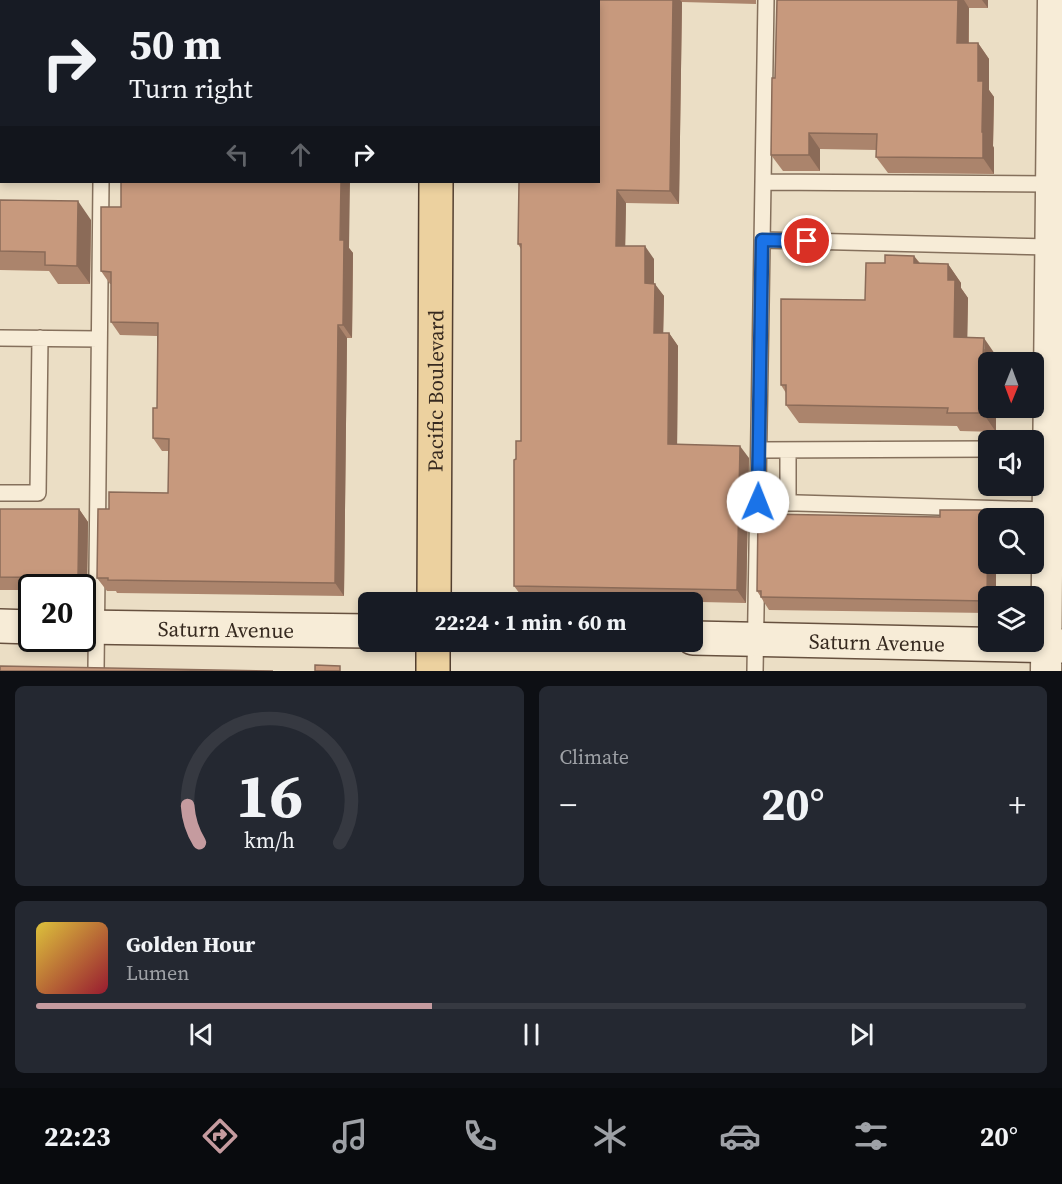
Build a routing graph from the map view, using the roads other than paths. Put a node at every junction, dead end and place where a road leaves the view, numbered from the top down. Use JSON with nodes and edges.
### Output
{"nodes":[{"id":1,"x":766,"y":0,"type":"edge"},
{"id":2,"x":1053,"y":0,"type":"edge"},
{"id":3,"x":763,"y":182,"type":"junction"},
{"id":4,"x":101,"y":183,"type":"edge"},
{"id":5,"x":436,"y":183,"type":"edge"},
{"id":6,"x":1051,"y":184,"type":"junction"},
{"id":7,"x":762,"y":240,"type":"junction"},
{"id":8,"x":1050,"y":247,"type":"junction"},
{"id":9,"x":1056,"y":281,"type":"edge"},
{"id":10,"x":0,"y":338,"type":"edge"},
{"id":11,"x":40,"y":338,"type":"junction"},
{"id":12,"x":99,"y":339,"type":"junction"},
{"id":13,"x":1056,"y":401,"type":"edge"},
{"id":14,"x":1044,"y":444,"type":"edge"},
{"id":15,"x":978,"y":449,"type":"edge"},
{"id":16,"x":759,"y":450,"type":"junction"},
{"id":17,"x":788,"y":450,"type":"junction"},
{"id":18,"x":1044,"y":479,"type":"edge"},
{"id":19,"x":0,"y":493,"type":"edge"},
{"id":20,"x":758,"y":502,"type":"junction"},
{"id":21,"x":788,"y":503,"type":"junction"},
{"id":22,"x":1048,"y":510,"type":"junction"},
{"id":23,"x":92,"y":574,"type":"edge"},
{"id":24,"x":434,"y":592,"type":"edge"},
{"id":25,"x":0,"y":626,"type":"edge"},
{"id":26,"x":18,"y":627,"type":"edge"},
{"id":27,"x":96,"y":627,"type":"edge"},
{"id":28,"x":358,"y":632,"type":"edge"},
{"id":29,"x":703,"y":638,"type":"edge"},
{"id":30,"x":755,"y":639,"type":"junction"},
{"id":31,"x":93,"y":652,"type":"edge"},
{"id":32,"x":433,"y":652,"type":"edge"},
{"id":33,"x":1052,"y":654,"type":"edge"},
{"id":34,"x":96,"y":671,"type":"edge"},
{"id":35,"x":433,"y":671,"type":"edge"},
{"id":36,"x":755,"y":671,"type":"edge"}],
"edges":[{"from":1,"to":3,"type":"lane"},
{"from":2,"to":6,"type":"street"},
{"from":3,"to":6,"type":"lane"},
{"from":3,"to":7,"type":"lane"},
{"from":4,"to":12,"type":"lane"},
{"from":5,"to":24,"type":"main road","name":"Pacific Boulevard"},
{"from":6,"to":8,"type":"street"},
{"from":7,"to":8,"type":"lane"},
{"from":7,"to":16,"type":"lane"},
{"from":8,"to":9,"type":"street"},
{"from":9,"to":13,"type":"street"},
{"from":10,"to":11,"type":"lane"},
{"from":11,"to":12,"type":"lane"},
{"from":11,"to":19,"type":"lane"},
{"from":12,"to":23,"type":"lane"},
{"from":13,"to":14,"type":"street"},
{"from":15,"to":17,"type":"lane"},
{"from":16,"to":17,"type":"lane"},
{"from":16,"to":20,"type":"lane"},
{"from":17,"to":21,"type":"lane"},
{"from":18,"to":22,"type":"street"},
{"from":20,"to":21,"type":"lane"},
{"from":20,"to":30,"type":"lane"},
{"from":21,"to":22,"type":"lane"},
{"from":22,"to":33,"type":"street"},
{"from":25,"to":26,"type":"street"},
{"from":27,"to":28,"type":"street","name":"Saturn Avenue"},
{"from":29,"to":30,"type":"street","name":"Saturn Avenue"},
{"from":30,"to":33,"type":"street","name":"Saturn Avenue"},
{"from":30,"to":36,"type":"lane"},
{"from":31,"to":34,"type":"lane"},
{"from":32,"to":35,"type":"main road"}]}
